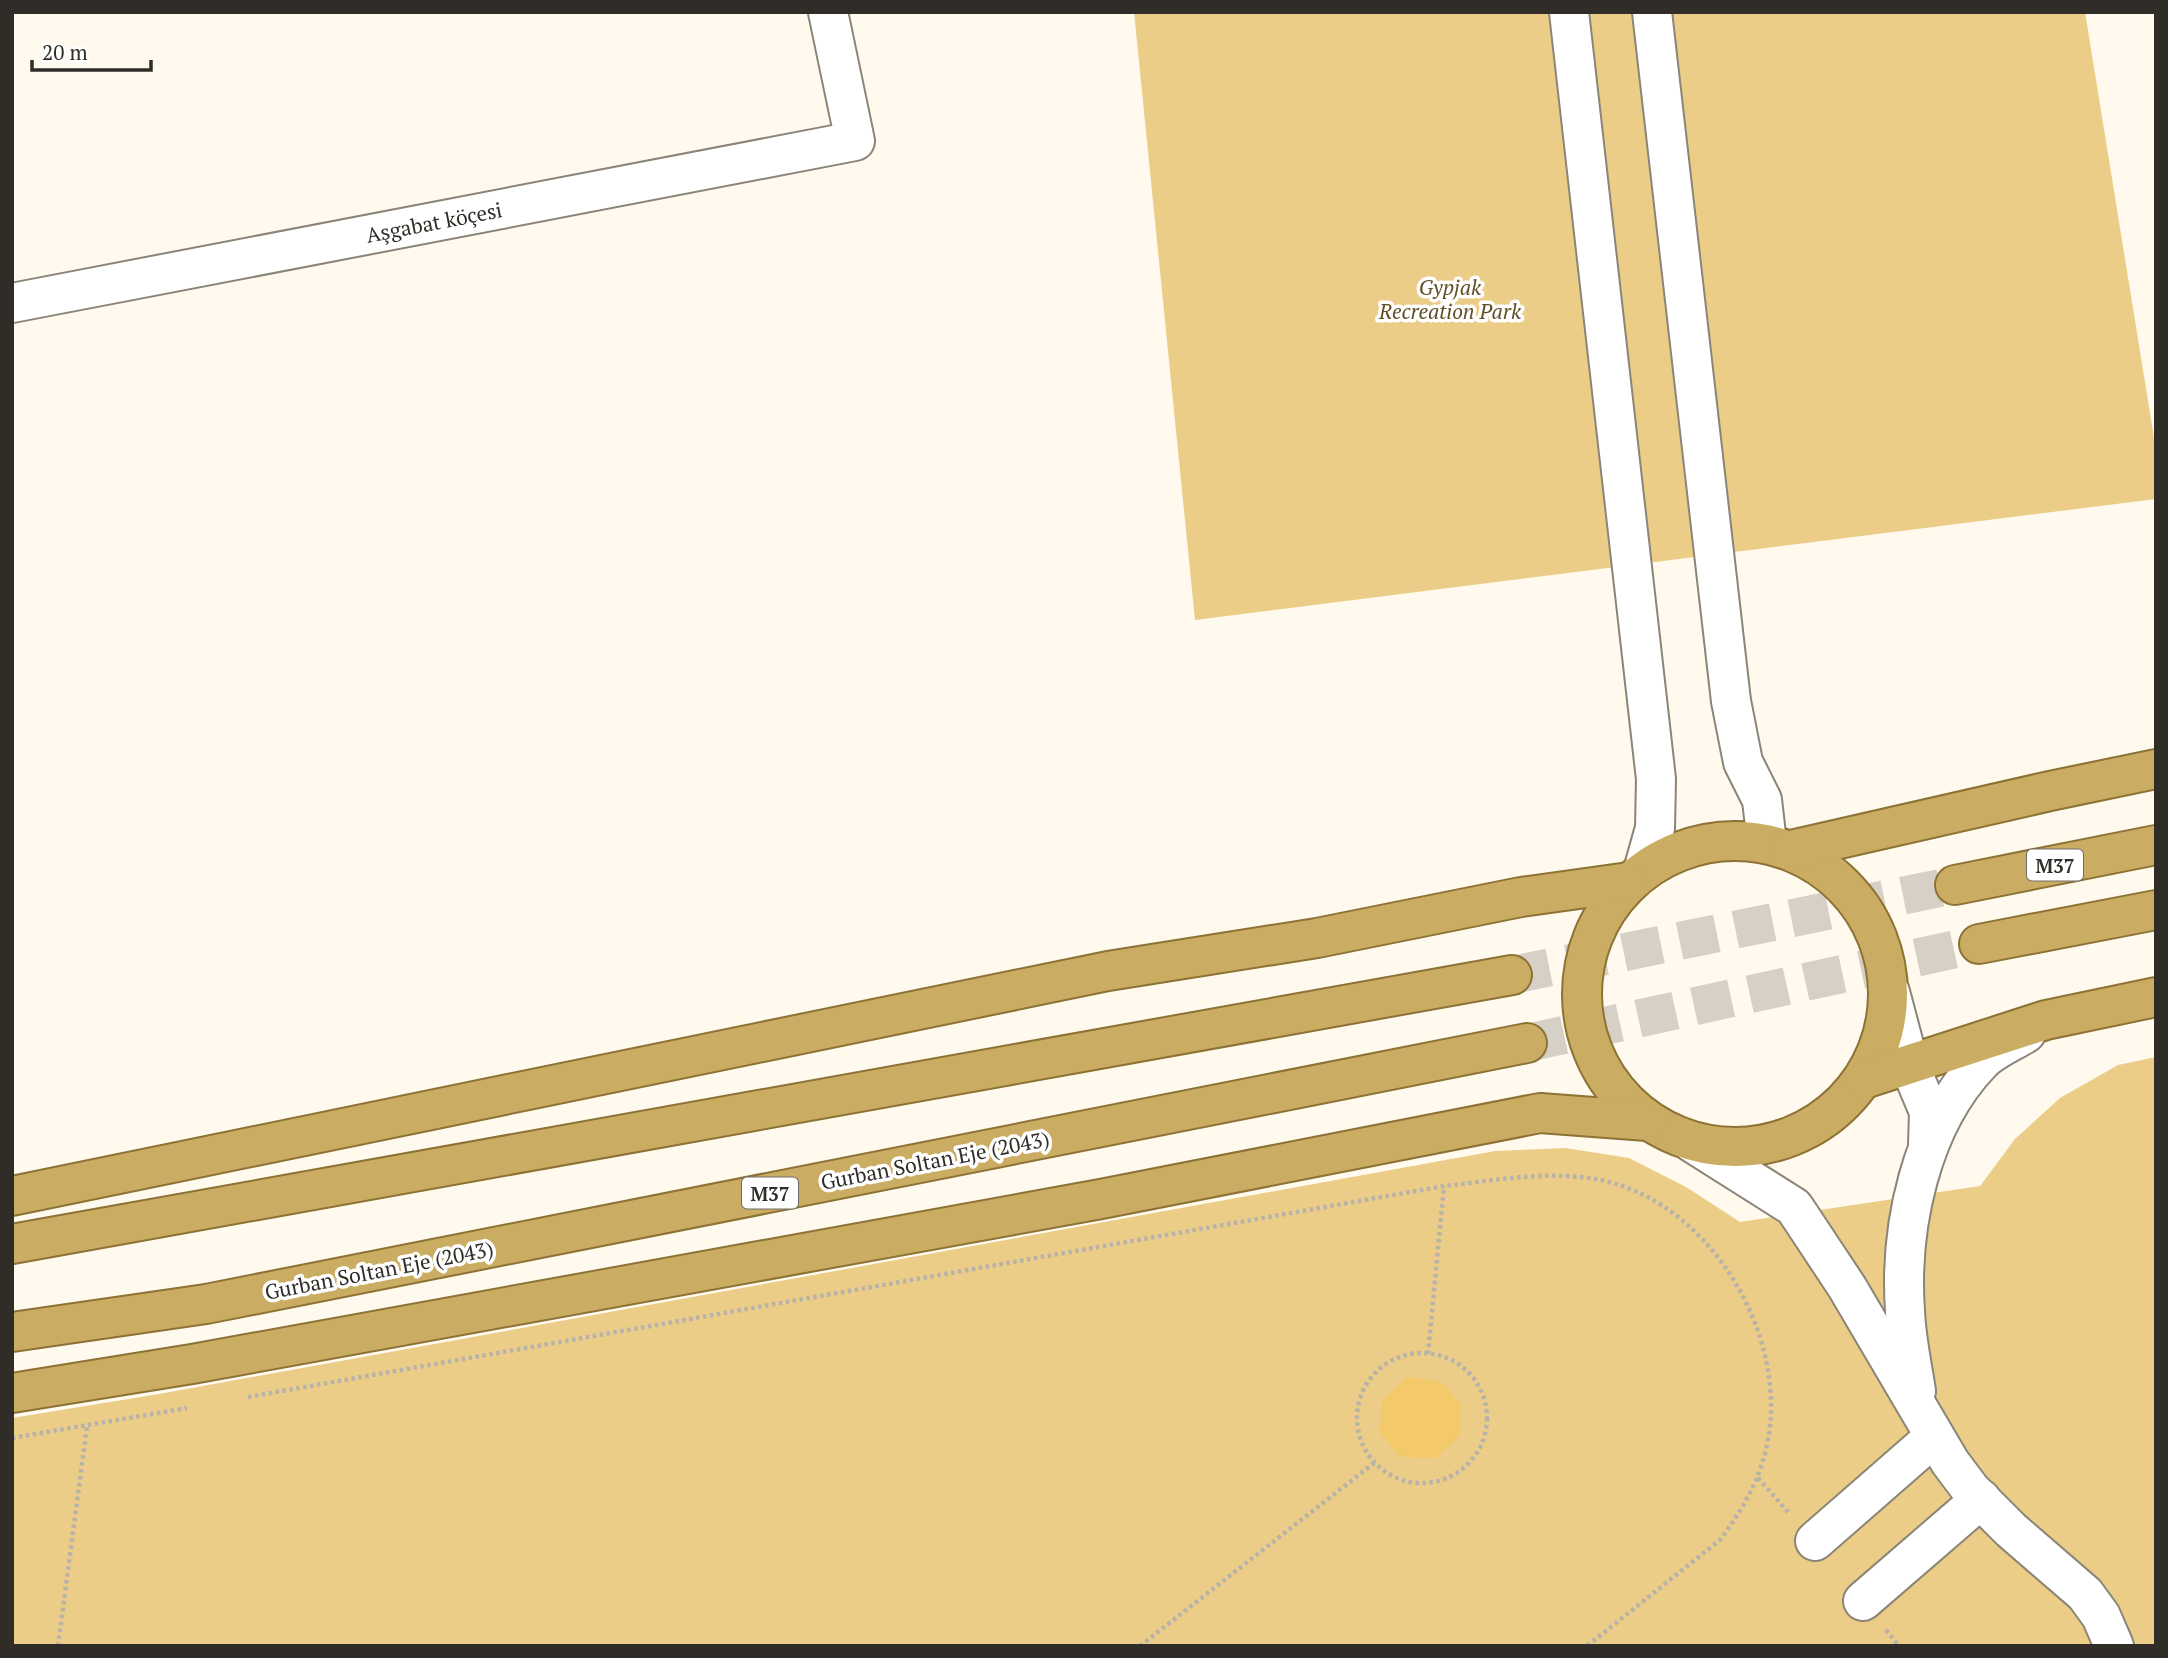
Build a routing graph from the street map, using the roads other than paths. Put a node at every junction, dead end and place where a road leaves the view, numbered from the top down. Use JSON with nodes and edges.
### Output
{"nodes":[{"id":1,"x":828,"y":12,"type":"edge"},
{"id":2,"x":1569,"y":12,"type":"edge"},
{"id":3,"x":1652,"y":12,"type":"edge"},
{"id":4,"x":12,"y":303,"type":"edge"},
{"id":5,"x":2156,"y":769,"type":"edge"},
{"id":6,"x":2156,"y":845,"type":"edge"},
{"id":7,"x":1779,"y":846,"type":"junction"},
{"id":8,"x":1636,"y":877,"type":"junction"},
{"id":9,"x":1955,"y":885,"type":"tunnel mouth"},
{"id":10,"x":2156,"y":910,"type":"edge"},
{"id":11,"x":1979,"y":944,"type":"tunnel mouth"},
{"id":12,"x":1512,"y":975,"type":"tunnel mouth"},
{"id":13,"x":1890,"y":992,"type":"junction"},
{"id":14,"x":2156,"y":998,"type":"edge"},
{"id":15,"x":2046,"y":1020,"type":"junction"},
{"id":16,"x":1527,"y":1043,"type":"tunnel mouth"},
{"id":17,"x":1909,"y":1064,"type":"junction"},
{"id":18,"x":1864,"y":1079,"type":"junction"},
{"id":19,"x":1647,"y":1121,"type":"junction"},
{"id":20,"x":1691,"y":1142,"type":"junction"},
{"id":21,"x":1928,"y":1151,"type":"junction"},
{"id":22,"x":12,"y":1196,"type":"edge"},
{"id":23,"x":12,"y":1244,"type":"edge"},
{"id":24,"x":12,"y":1332,"type":"edge"},
{"id":25,"x":12,"y":1393,"type":"edge"},
{"id":26,"x":1927,"y":1426,"type":"junction"},
{"id":27,"x":1981,"y":1499,"type":"junction"},
{"id":28,"x":1815,"y":1541,"type":"dead end"},
{"id":29,"x":1863,"y":1601,"type":"dead end"},
{"id":30,"x":2114,"y":1646,"type":"edge"}],
"edges":[{"from":1,"to":4,"type":"street","name":"Aşgabat köçesi"},
{"from":2,"to":8,"type":"street"},
{"from":3,"to":7,"type":"street"},
{"from":5,"to":7,"type":"highway"},
{"from":6,"to":9,"type":"highway","number":"M37"},
{"from":7,"to":8,"type":"highway"},
{"from":7,"to":13,"type":"highway"},
{"from":8,"to":19,"type":"highway"},
{"from":8,"to":22,"type":"highway"},
{"from":10,"to":11,"type":"highway"},
{"from":12,"to":23,"type":"highway"},
{"from":13,"to":17,"type":"street"},
{"from":13,"to":18,"type":"highway"},
{"from":14,"to":15,"type":"highway"},
{"from":15,"to":17,"type":"highway"},
{"from":15,"to":21,"type":"street"},
{"from":16,"to":24,"type":"highway","name":"Gurban Soltan Eje (2043)","number":"M37"},
{"from":17,"to":18,"type":"highway"},
{"from":17,"to":21,"type":"street"},
{"from":18,"to":20,"type":"highway"},
{"from":19,"to":20,"type":"highway"},
{"from":19,"to":25,"type":"highway"},
{"from":20,"to":26,"type":"street"},
{"from":21,"to":26,"type":"street"},
{"from":26,"to":27,"type":"street"},
{"from":26,"to":28,"type":"street"},
{"from":27,"to":29,"type":"street"},
{"from":27,"to":30,"type":"street"}]}
